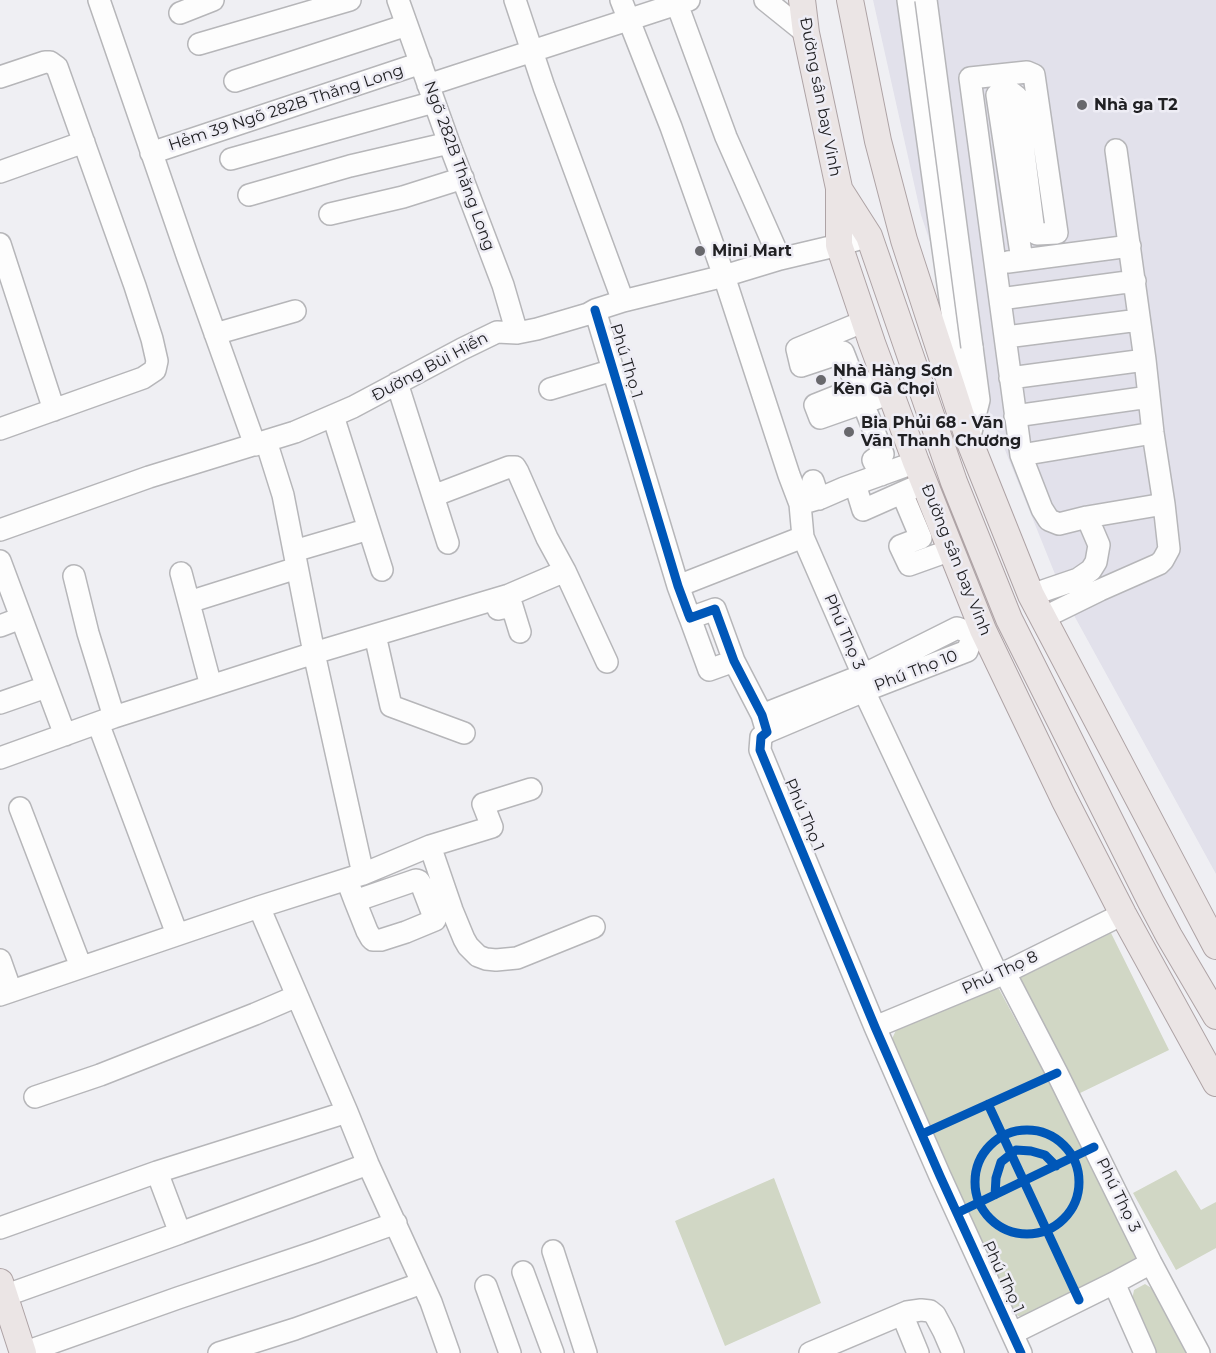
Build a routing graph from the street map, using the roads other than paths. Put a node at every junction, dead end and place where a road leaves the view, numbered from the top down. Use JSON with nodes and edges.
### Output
{"nodes":[{"id":1,"x":99,"y":0,"type":"edge"},
{"id":2,"x":213,"y":0,"type":"edge"},
{"id":3,"x":350,"y":0,"type":"edge"},
{"id":4,"x":398,"y":0,"type":"edge"},
{"id":5,"x":515,"y":0,"type":"edge"},
{"id":6,"x":765,"y":0,"type":"edge"},
{"id":7,"x":802,"y":0,"type":"edge"},
{"id":8,"x":850,"y":0,"type":"edge"},
{"id":9,"x":908,"y":0,"type":"edge"},
{"id":10,"x":926,"y":0,"type":"edge"},
{"id":11,"x":934,"y":0,"type":"edge"},
{"id":12,"x":683,"y":2,"type":"edge"},
{"id":13,"x":625,"y":10,"type":"edge"},
{"id":14,"x":180,"y":13,"type":"dead end"},
{"id":15,"x":407,"y":25,"type":"junction"},
{"id":16,"x":807,"y":33,"type":"junction"},
{"id":17,"x":199,"y":45,"type":"dead end"},
{"id":18,"x":531,"y":51,"type":"junction"},
{"id":19,"x":421,"y":63,"type":"junction"},
{"id":20,"x":0,"y":77,"type":"edge"},
{"id":21,"x":235,"y":81,"type":"dead end"},
{"id":22,"x":431,"y":93,"type":"junction"},
{"id":23,"x":927,"y":135,"type":"junction"},
{"id":24,"x":84,"y":142,"type":"junction"},
{"id":25,"x":449,"y":143,"type":"junction"},
{"id":26,"x":1116,"y":150,"type":"dead end"},
{"id":27,"x":152,"y":153,"type":"junction"},
{"id":28,"x":231,"y":159,"type":"dead end"},
{"id":29,"x":0,"y":172,"type":"edge"},
{"id":30,"x":463,"y":178,"type":"junction"},
{"id":31,"x":839,"y":188,"type":"junction"},
{"id":32,"x":249,"y":195,"type":"dead end"},
{"id":33,"x":330,"y":214,"type":"dead end"},
{"id":34,"x":869,"y":236,"type":"junction"},
{"id":35,"x":0,"y":244,"type":"edge"},
{"id":36,"x":839,"y":245,"type":"junction"},
{"id":37,"x":1130,"y":246,"type":"junction"},
{"id":38,"x":780,"y":260,"type":"junction"},
{"id":39,"x":1022,"y":260,"type":"junction"},
{"id":40,"x":995,"y":264,"type":"junction"},
{"id":41,"x":724,"y":276,"type":"junction"},
{"id":42,"x":1135,"y":281,"type":"junction"},
{"id":43,"x":1000,"y":299,"type":"junction"},
{"id":44,"x":623,"y":301,"type":"junction"},
{"id":45,"x":595,"y":310,"type":"junction"},
{"id":46,"x":296,"y":311,"type":"dead end"},
{"id":47,"x":1140,"y":320,"type":"junction"},
{"id":48,"x":517,"y":333,"type":"junction"},
{"id":49,"x":215,"y":334,"type":"junction"},
{"id":50,"x":1006,"y":337,"type":"junction"},
{"id":51,"x":1145,"y":360,"type":"junction"},
{"id":52,"x":881,"y":368,"type":"junction"},
{"id":53,"x":613,"y":370,"type":"junction"},
{"id":54,"x":845,"y":377,"type":"junction"},
{"id":55,"x":1010,"y":378,"type":"junction"},
{"id":56,"x":397,"y":383,"type":"junction"},
{"id":57,"x":550,"y":389,"type":"dead end"},
{"id":58,"x":1149,"y":397,"type":"junction"},
{"id":59,"x":54,"y":410,"type":"junction"},
{"id":60,"x":333,"y":416,"type":"junction"},
{"id":61,"x":1015,"y":416,"type":"junction"},
{"id":62,"x":0,"y":429,"type":"edge"},
{"id":63,"x":1153,"y":433,"type":"junction"},
{"id":64,"x":969,"y":440,"type":"junction"},
{"id":65,"x":261,"y":443,"type":"junction"},
{"id":66,"x":1021,"y":455,"type":"junction"},
{"id":67,"x":875,"y":473,"type":"junction"},
{"id":68,"x":904,"y":480,"type":"junction"},
{"id":69,"x":811,"y":495,"type":"junction"},
{"id":70,"x":433,"y":496,"type":"junction"},
{"id":71,"x":1164,"y":504,"type":"junction"},
{"id":72,"x":1088,"y":517,"type":"junction"},
{"id":73,"x":369,"y":529,"type":"junction"},
{"id":74,"x":0,"y":530,"type":"edge"},
{"id":75,"x":803,"y":537,"type":"junction"},
{"id":76,"x":448,"y":543,"type":"dead end"},
{"id":77,"x":940,"y":554,"type":"junction"},
{"id":78,"x":295,"y":560,"type":"junction"},
{"id":79,"x":0,"y":561,"type":"edge"},
{"id":80,"x":382,"y":570,"type":"dead end"},
{"id":81,"x":565,"y":571,"type":"junction"},
{"id":82,"x":182,"y":573,"type":"dead end"},
{"id":83,"x":74,"y":576,"type":"dead end"},
{"id":84,"x":678,"y":586,"type":"junction"},
{"id":85,"x":1031,"y":595,"type":"junction"},
{"id":86,"x":495,"y":599,"type":"junction"},
{"id":87,"x":189,"y":602,"type":"junction"},
{"id":88,"x":21,"y":618,"type":"junction"},
{"id":89,"x":1043,"y":618,"type":"junction"},
{"id":90,"x":1009,"y":619,"type":"junction"},
{"id":91,"x":0,"y":626,"type":"edge"},
{"id":92,"x":520,"y":632,"type":"dead end"},
{"id":93,"x":978,"y":632,"type":"junction"},
{"id":94,"x":375,"y":635,"type":"junction"},
{"id":95,"x":314,"y":653,"type":"junction"},
{"id":96,"x":607,"y":662,"type":"dead end"},
{"id":97,"x":863,"y":683,"type":"junction"},
{"id":98,"x":211,"y":686,"type":"junction"},
{"id":99,"x":46,"y":687,"type":"junction"},
{"id":100,"x":0,"y":703,"type":"edge"},
{"id":101,"x":106,"y":720,"type":"junction"},
{"id":102,"x":764,"y":723,"type":"junction"},
{"id":103,"x":464,"y":733,"type":"dead end"},
{"id":104,"x":65,"y":735,"type":"junction"},
{"id":105,"x":0,"y":758,"type":"edge"},
{"id":106,"x":531,"y":789,"type":"dead end"},
{"id":107,"x":20,"y":808,"type":"dead end"},
{"id":108,"x":430,"y":846,"type":"junction"},
{"id":109,"x":355,"y":877,"type":"junction"},
{"id":110,"x":355,"y":901,"type":"dead end"},
{"id":111,"x":1151,"y":902,"type":"junction"},
{"id":112,"x":259,"y":907,"type":"junction"},
{"id":113,"x":1123,"y":914,"type":"junction"},
{"id":114,"x":594,"y":927,"type":"dead end"},
{"id":115,"x":177,"y":934,"type":"junction"},
{"id":116,"x":1216,"y":946,"type":"edge"},
{"id":117,"x":0,"y":960,"type":"edge"},
{"id":118,"x":81,"y":967,"type":"junction"},
{"id":119,"x":1001,"y":974,"type":"junction"},
{"id":120,"x":6,"y":993,"type":"edge"},
{"id":121,"x":297,"y":996,"type":"junction"},
{"id":122,"x":1216,"y":1016,"type":"edge"},
{"id":123,"x":875,"y":1027,"type":"junction"},
{"id":124,"x":1216,"y":1083,"type":"edge"},
{"id":125,"x":35,"y":1097,"type":"dead end"},
{"id":126,"x":347,"y":1112,"type":"junction"},
{"id":127,"x":368,"y":1164,"type":"junction"},
{"id":128,"x":157,"y":1172,"type":"junction"},
{"id":129,"x":396,"y":1223,"type":"junction"},
{"id":130,"x":0,"y":1228,"type":"edge"},
{"id":131,"x":180,"y":1233,"type":"junction"},
{"id":132,"x":553,"y":1251,"type":"dead end"},
{"id":133,"x":1151,"y":1263,"type":"junction"},
{"id":134,"x":523,"y":1272,"type":"dead end"},
{"id":135,"x":422,"y":1282,"type":"junction"},
{"id":136,"x":1114,"y":1283,"type":"junction"},
{"id":137,"x":486,"y":1286,"type":"dead end"},
{"id":138,"x":2,"y":1289,"type":"edge"},
{"id":139,"x":902,"y":1314,"type":"junction"},
{"id":140,"x":1017,"y":1343,"type":"edge"},
{"id":141,"x":23,"y":1353,"type":"edge"},
{"id":142,"x":219,"y":1353,"type":"edge"},
{"id":143,"x":450,"y":1353,"type":"edge"},
{"id":144,"x":510,"y":1353,"type":"edge"},
{"id":145,"x":553,"y":1353,"type":"edge"},
{"id":146,"x":586,"y":1353,"type":"edge"},
{"id":147,"x":810,"y":1353,"type":"edge"},
{"id":148,"x":918,"y":1353,"type":"edge"},
{"id":149,"x":953,"y":1353,"type":"edge"},
{"id":150,"x":1145,"y":1353,"type":"edge"},
{"id":151,"x":1200,"y":1353,"type":"edge"}],
"edges":[{"from":1,"to":27,"type":"street"},
{"from":2,"to":14,"type":"street"},
{"from":3,"to":17,"type":"street"},
{"from":4,"to":15,"type":"street","name":"Ngõ 282B Thăng Long"},
{"from":5,"to":18,"type":"street"},
{"from":6,"to":16,"type":"street"},
{"from":7,"to":16,"type":"main road","name":"Đường sân bay Vinh"},
{"from":8,"to":64,"type":"main road"},
{"from":9,"to":23,"type":"street"},
{"from":10,"to":64,"type":"street","bridge":true},
{"from":11,"to":23,"type":"street"},
{"from":12,"to":13,"type":"street"},
{"from":12,"to":38,"type":"street"},
{"from":13,"to":18,"type":"street"},
{"from":13,"to":41,"type":"street","name":"Phú Thọ 3"},
{"from":15,"to":19,"type":"street","name":"Ngõ 282B Thăng Long"},
{"from":15,"to":21,"type":"street"},
{"from":16,"to":31,"type":"main road","name":"Đường sân bay Vinh"},
{"from":18,"to":22,"type":"street"},
{"from":18,"to":44,"type":"street"},
{"from":19,"to":22,"type":"street","name":"Ngõ 282B Thăng Long"},
{"from":19,"to":27,"type":"street","name":"Hẻm 39 Ngõ 282B Thăng Long"},
{"from":20,"to":24,"type":"street"},
{"from":22,"to":25,"type":"street","name":"Ngõ 282B Thăng Long"},
{"from":22,"to":28,"type":"street"},
{"from":23,"to":64,"type":"street"},
{"from":24,"to":29,"type":"street"},
{"from":24,"to":59,"type":"street"},
{"from":25,"to":30,"type":"street","name":"Ngõ 282B Thăng Long"},
{"from":25,"to":32,"type":"street"},
{"from":26,"to":37,"type":"street"},
{"from":27,"to":49,"type":"street"},
{"from":30,"to":33,"type":"street"},
{"from":30,"to":48,"type":"street","name":"Ngõ 282B Thăng Long"},
{"from":31,"to":34,"type":"main road"},
{"from":31,"to":36,"type":"main road","name":"Đường sân bay Vinh"},
{"from":34,"to":36,"type":"street","name":"Đường Bùi Hiển"},
{"from":34,"to":90,"type":"main road"},
{"from":35,"to":59,"type":"street"},
{"from":36,"to":38,"type":"street","name":"Đường Bùi Hiển"},
{"from":36,"to":52,"type":"main road","name":"Đường sân bay Vinh"},
{"from":37,"to":39,"type":"street"},
{"from":37,"to":42,"type":"street"},
{"from":38,"to":41,"type":"street","name":"Đường Bùi Hiển"},
{"from":39,"to":40,"type":"street"},
{"from":39,"to":40,"type":"street"},
{"from":40,"to":43,"type":"street"},
{"from":41,"to":44,"type":"street","name":"Đường Bùi Hiển"},
{"from":41,"to":69,"type":"street","name":"Phú Thọ 3"},
{"from":42,"to":43,"type":"street"},
{"from":42,"to":47,"type":"street"},
{"from":43,"to":50,"type":"street"},
{"from":44,"to":45,"type":"street","name":"Đường Bùi Hiển"},
{"from":45,"to":48,"type":"street","name":"Đường Bùi Hiển"},
{"from":45,"to":53,"type":"street","name":"Phú Thọ 1"},
{"from":46,"to":49,"type":"street"},
{"from":47,"to":50,"type":"street"},
{"from":47,"to":51,"type":"street"},
{"from":48,"to":56,"type":"street","name":"Đường Bùi Hiển"},
{"from":49,"to":65,"type":"street"},
{"from":50,"to":55,"type":"street"},
{"from":51,"to":55,"type":"street"},
{"from":51,"to":58,"type":"street"},
{"from":52,"to":54,"type":"street"},
{"from":52,"to":54,"type":"street"},
{"from":52,"to":54,"type":"street"},
{"from":52,"to":68,"type":"main road","name":"Đường sân bay Vinh"},
{"from":53,"to":57,"type":"street"},
{"from":53,"to":84,"type":"street","name":"Phú Thọ 1"},
{"from":54,"to":67,"type":"street"},
{"from":55,"to":61,"type":"street"},
{"from":56,"to":60,"type":"street","name":"Đường Bùi Hiển"},
{"from":56,"to":70,"type":"street"},
{"from":58,"to":61,"type":"street"},
{"from":58,"to":63,"type":"street"},
{"from":59,"to":62,"type":"street"},
{"from":60,"to":65,"type":"street","name":"Đường Bùi Hiển"},
{"from":60,"to":73,"type":"street"},
{"from":61,"to":66,"type":"street"},
{"from":63,"to":66,"type":"street"},
{"from":63,"to":71,"type":"street"},
{"from":64,"to":85,"type":"main road"},
{"from":65,"to":74,"type":"street","name":"Đường Bùi Hiển"},
{"from":65,"to":78,"type":"street"},
{"from":66,"to":72,"type":"street"},
{"from":67,"to":68,"type":"street"},
{"from":67,"to":68,"type":"street"},
{"from":67,"to":68,"type":"street"},
{"from":67,"to":69,"type":"street"},
{"from":68,"to":77,"type":"main road","name":"Đường sân bay Vinh"},
{"from":68,"to":77,"type":"street"},
{"from":69,"to":75,"type":"street","name":"Phú Thọ 3"},
{"from":70,"to":76,"type":"street"},
{"from":70,"to":81,"type":"street"},
{"from":71,"to":72,"type":"street"},
{"from":71,"to":89,"type":"street"},
{"from":72,"to":85,"type":"street"},
{"from":73,"to":78,"type":"street"},
{"from":73,"to":80,"type":"street"},
{"from":75,"to":84,"type":"street"},
{"from":75,"to":97,"type":"street","name":"Phú Thọ 3"},
{"from":77,"to":93,"type":"main road","name":"Đường sân bay Vinh"},
{"from":78,"to":87,"type":"street"},
{"from":78,"to":95,"type":"street"},
{"from":79,"to":88,"type":"street"},
{"from":81,"to":86,"type":"street"},
{"from":81,"to":96,"type":"street"},
{"from":82,"to":87,"type":"street"},
{"from":83,"to":101,"type":"street"},
{"from":84,"to":102,"type":"street","name":"Phú Thọ 1"},
{"from":85,"to":89,"type":"main road"},
{"from":86,"to":92,"type":"street"},
{"from":86,"to":94,"type":"street"},
{"from":87,"to":98,"type":"street"},
{"from":88,"to":91,"type":"street"},
{"from":88,"to":99,"type":"street"},
{"from":89,"to":116,"type":"main road"},
{"from":90,"to":93,"type":"main road"},
{"from":90,"to":111,"type":"main road"},
{"from":93,"to":97,"type":"street","name":"Phú Thọ 10"},
{"from":93,"to":113,"type":"main road","name":"Đường sân bay Vinh"},
{"from":94,"to":95,"type":"street"},
{"from":94,"to":103,"type":"street"},
{"from":95,"to":98,"type":"street"},
{"from":95,"to":109,"type":"street"},
{"from":97,"to":102,"type":"street","name":"Phú Thọ 10"},
{"from":97,"to":119,"type":"street","name":"Phú Thọ 3"},
{"from":98,"to":101,"type":"street"},
{"from":99,"to":100,"type":"street"},
{"from":99,"to":104,"type":"street"},
{"from":101,"to":104,"type":"street"},
{"from":101,"to":115,"type":"street"},
{"from":102,"to":123,"type":"street","name":"Phú Thọ 1"},
{"from":104,"to":105,"type":"street"},
{"from":106,"to":108,"type":"street"},
{"from":107,"to":118,"type":"street"},
{"from":108,"to":109,"type":"street"},
{"from":108,"to":114,"type":"street"},
{"from":109,"to":110,"type":"street"},
{"from":109,"to":112,"type":"street"},
{"from":111,"to":113,"type":"main road"},
{"from":111,"to":122,"type":"main road"},
{"from":112,"to":115,"type":"street"},
{"from":112,"to":121,"type":"street"},
{"from":113,"to":119,"type":"street","name":"Phú Thọ 8"},
{"from":113,"to":124,"type":"main road","name":"Đường sân bay Vinh"},
{"from":115,"to":118,"type":"street"},
{"from":117,"to":120,"type":"street"},
{"from":118,"to":120,"type":"street"},
{"from":119,"to":123,"type":"street","name":"Phú Thọ 8"},
{"from":119,"to":133,"type":"street","name":"Phú Thọ 3"},
{"from":121,"to":125,"type":"street"},
{"from":121,"to":126,"type":"street"},
{"from":123,"to":140,"type":"street","name":"Phú Thọ 1"},
{"from":126,"to":127,"type":"street"},
{"from":126,"to":128,"type":"street"},
{"from":127,"to":129,"type":"street"},
{"from":127,"to":131,"type":"street"},
{"from":128,"to":130,"type":"street"},
{"from":128,"to":131,"type":"street"},
{"from":129,"to":135,"type":"street"},
{"from":129,"to":141,"type":"street"},
{"from":131,"to":138,"type":"street"},
{"from":132,"to":146,"type":"street"},
{"from":133,"to":136,"type":"street"},
{"from":133,"to":151,"type":"street","name":"Phú Thọ 3"},
{"from":134,"to":145,"type":"street"},
{"from":135,"to":142,"type":"street"},
{"from":135,"to":143,"type":"street"},
{"from":136,"to":140,"type":"street"},
{"from":136,"to":150,"type":"street"},
{"from":137,"to":144,"type":"street"},
{"from":138,"to":141,"type":"main road"},
{"from":139,"to":147,"type":"street"},
{"from":139,"to":148,"type":"street"},
{"from":139,"to":149,"type":"street"}]}
